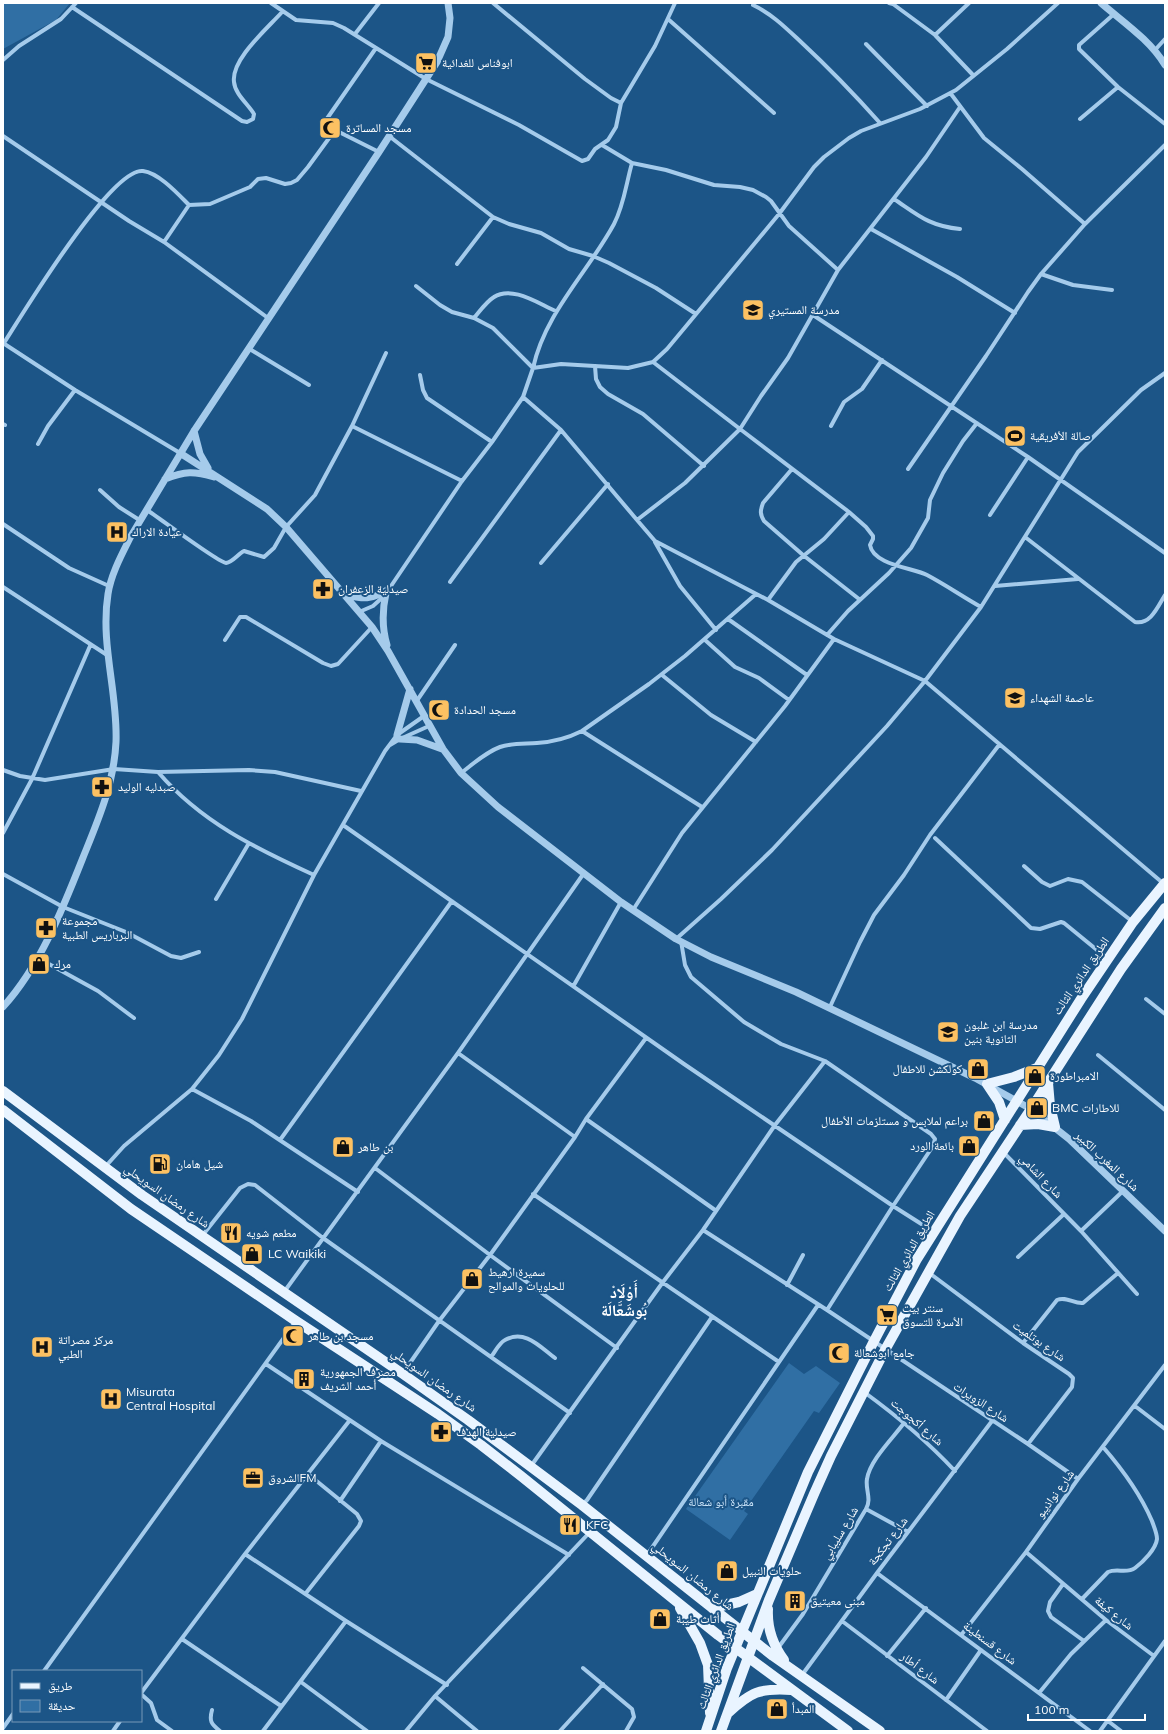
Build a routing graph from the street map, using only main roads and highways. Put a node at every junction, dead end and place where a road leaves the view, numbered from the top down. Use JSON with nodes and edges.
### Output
{"nodes":[{"id":1,"x":1164,"y":884,"type":"edge"},
{"id":2,"x":1165,"y":908,"type":"edge"},
{"id":3,"x":1037,"y":1068,"type":"junction"},
{"id":4,"x":3,"y":1082,"type":"edge"},
{"id":5,"x":1048,"y":1083,"type":"junction"},
{"id":6,"x":4,"y":1092,"type":"edge"},
{"id":7,"x":3,"y":1110,"type":"edge"},
{"id":8,"x":1005,"y":1120,"type":"junction"},
{"id":9,"x":1020,"y":1125,"type":"junction"},
{"id":10,"x":757,"y":1594,"type":"junction"},
{"id":11,"x":769,"y":1600,"type":"junction"},
{"id":12,"x":677,"y":1603,"type":"junction"},
{"id":13,"x":712,"y":1608,"type":"junction"},
{"id":14,"x":742,"y":1632,"type":"junction"},
{"id":15,"x":754,"y":1641,"type":"junction"},
{"id":16,"x":736,"y":1648,"type":"junction"},
{"id":17,"x":748,"y":1657,"type":"junction"},
{"id":18,"x":788,"y":1666,"type":"junction"},
{"id":19,"x":791,"y":1690,"type":"junction"},
{"id":20,"x":728,"y":1713,"type":"junction"},
{"id":21,"x":710,"y":1721,"type":"junction"},
{"id":22,"x":706,"y":1731,"type":"edge"},
{"id":23,"x":721,"y":1731,"type":"edge"},
{"id":24,"x":848,"y":1731,"type":"edge"},
{"id":25,"x":880,"y":1731,"type":"edge"}],
"edges":[{"from":1,"to":3,"type":"main road","name":"الطريق الدائري الثالث"},
{"from":2,"to":5,"type":"main road"},
{"from":3,"to":8,"type":"main road","name":"الطريق الدائري الثالث"},
{"from":3,"to":8,"type":"main road"},
{"from":4,"to":6,"type":"main road"},
{"from":5,"to":9,"type":"main road"},
{"from":5,"to":9,"type":"main road"},
{"from":6,"to":13,"type":"main road","name":"شارع رمضان السويحلي"},
{"from":7,"to":12,"type":"main road"},
{"from":8,"to":10,"type":"main road","name":"الطريق الدائري الثالث"},
{"from":9,"to":11,"type":"main road"},
{"from":10,"to":13,"type":"main road"},
{"from":10,"to":14,"type":"main road","name":"الطريق الدائري الثالث"},
{"from":11,"to":15,"type":"main road"},
{"from":11,"to":18,"type":"main road"},
{"from":12,"to":16,"type":"main road"},
{"from":12,"to":21,"type":"main road"},
{"from":13,"to":14,"type":"main road","name":"شارع رمضان السويحلي"},
{"from":14,"to":15,"type":"main road","name":"شارع رمضان السويحلي"},
{"from":14,"to":16,"type":"main road","name":"الطريق الدائري الثالث"},
{"from":15,"to":17,"type":"main road"},
{"from":15,"to":18,"type":"main road","name":"شارع رمضان السويحلي"},
{"from":16,"to":17,"type":"main road"},
{"from":16,"to":21,"type":"main road","name":"الطريق الدائري الثالث"},
{"from":17,"to":19,"type":"main road"},
{"from":17,"to":20,"type":"main road"},
{"from":18,"to":25,"type":"main road","name":"شارع رمضان السويحلي"},
{"from":19,"to":20,"type":"main road"},
{"from":19,"to":24,"type":"main road"},
{"from":20,"to":23,"type":"main road"},
{"from":21,"to":22,"type":"main road","name":"الطريق الدائري الثالث"}]}
